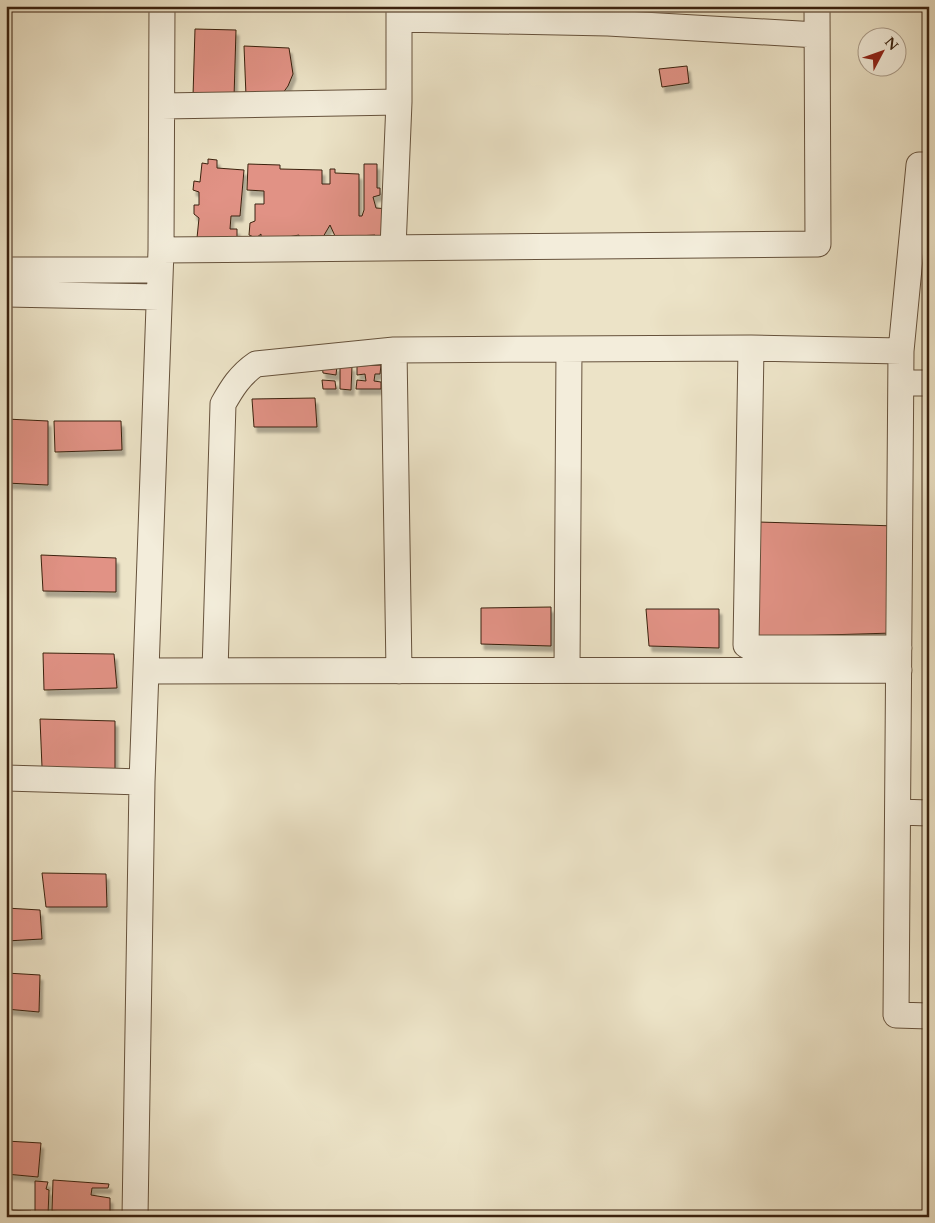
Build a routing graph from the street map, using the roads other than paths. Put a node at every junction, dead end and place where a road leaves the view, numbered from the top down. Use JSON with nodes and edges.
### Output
{"nodes":[{"id":1,"x":162,"y":6,"type":"edge"},
{"id":2,"x":817,"y":6,"type":"edge"},
{"id":3,"x":399,"y":13,"type":"edge"},
{"id":4,"x":609,"y":14,"type":"edge"},
{"id":5,"x":817,"y":35,"type":"junction"},
{"id":6,"x":400,"y":102,"type":"junction"},
{"id":7,"x":162,"y":106,"type":"junction"},
{"id":8,"x":929,"y":165,"type":"edge"},
{"id":9,"x":393,"y":248,"type":"junction"},
{"id":10,"x":160,"y":260,"type":"junction"},
{"id":11,"x":6,"y":270,"type":"edge"},
{"id":12,"x":6,"y":294,"type":"edge"},
{"id":13,"x":159,"y":296,"type":"junction"},
{"id":14,"x":751,"y":348,"type":"junction"},
{"id":15,"x":569,"y":349,"type":"junction"},
{"id":16,"x":394,"y":350,"type":"junction"},
{"id":17,"x":901,"y":351,"type":"junction"},
{"id":18,"x":901,"y":383,"type":"junction"},
{"id":19,"x":929,"y":383,"type":"edge"},
{"id":20,"x":899,"y":659,"type":"junction"},
{"id":21,"x":567,"y":670,"type":"junction"},
{"id":22,"x":146,"y":671,"type":"junction"},
{"id":23,"x":215,"y":671,"type":"junction"},
{"id":24,"x":400,"y":671,"type":"junction"},
{"id":25,"x":6,"y":778,"type":"edge"},
{"id":26,"x":142,"y":782,"type":"junction"},
{"id":27,"x":898,"y":812,"type":"junction"},
{"id":28,"x":929,"y":814,"type":"edge"},
{"id":29,"x":929,"y":1016,"type":"edge"},
{"id":30,"x":135,"y":1217,"type":"edge"}],
"edges":[{"from":1,"to":7,"type":"street"},
{"from":2,"to":5,"type":"street"},
{"from":3,"to":4,"type":"street"},
{"from":3,"to":6,"type":"street"},
{"from":4,"to":5,"type":"street"},
{"from":5,"to":9,"type":"street"},
{"from":6,"to":7,"type":"street"},
{"from":6,"to":9,"type":"street"},
{"from":7,"to":10,"type":"street"},
{"from":8,"to":17,"type":"street"},
{"from":9,"to":10,"type":"street"},
{"from":10,"to":11,"type":"street"},
{"from":10,"to":13,"type":"street"},
{"from":12,"to":13,"type":"street"},
{"from":13,"to":22,"type":"street"},
{"from":14,"to":15,"type":"street"},
{"from":14,"to":17,"type":"street"},
{"from":14,"to":20,"type":"street"},
{"from":15,"to":16,"type":"street"},
{"from":15,"to":21,"type":"street"},
{"from":16,"to":23,"type":"street"},
{"from":16,"to":24,"type":"street"},
{"from":17,"to":18,"type":"street"},
{"from":18,"to":19,"type":"street"},
{"from":18,"to":20,"type":"street"},
{"from":20,"to":21,"type":"street"},
{"from":20,"to":27,"type":"street"},
{"from":21,"to":24,"type":"street"},
{"from":22,"to":23,"type":"street"},
{"from":22,"to":26,"type":"street"},
{"from":23,"to":24,"type":"street"},
{"from":25,"to":26,"type":"street"},
{"from":26,"to":30,"type":"street"},
{"from":27,"to":28,"type":"street"},
{"from":27,"to":29,"type":"street"}]}
